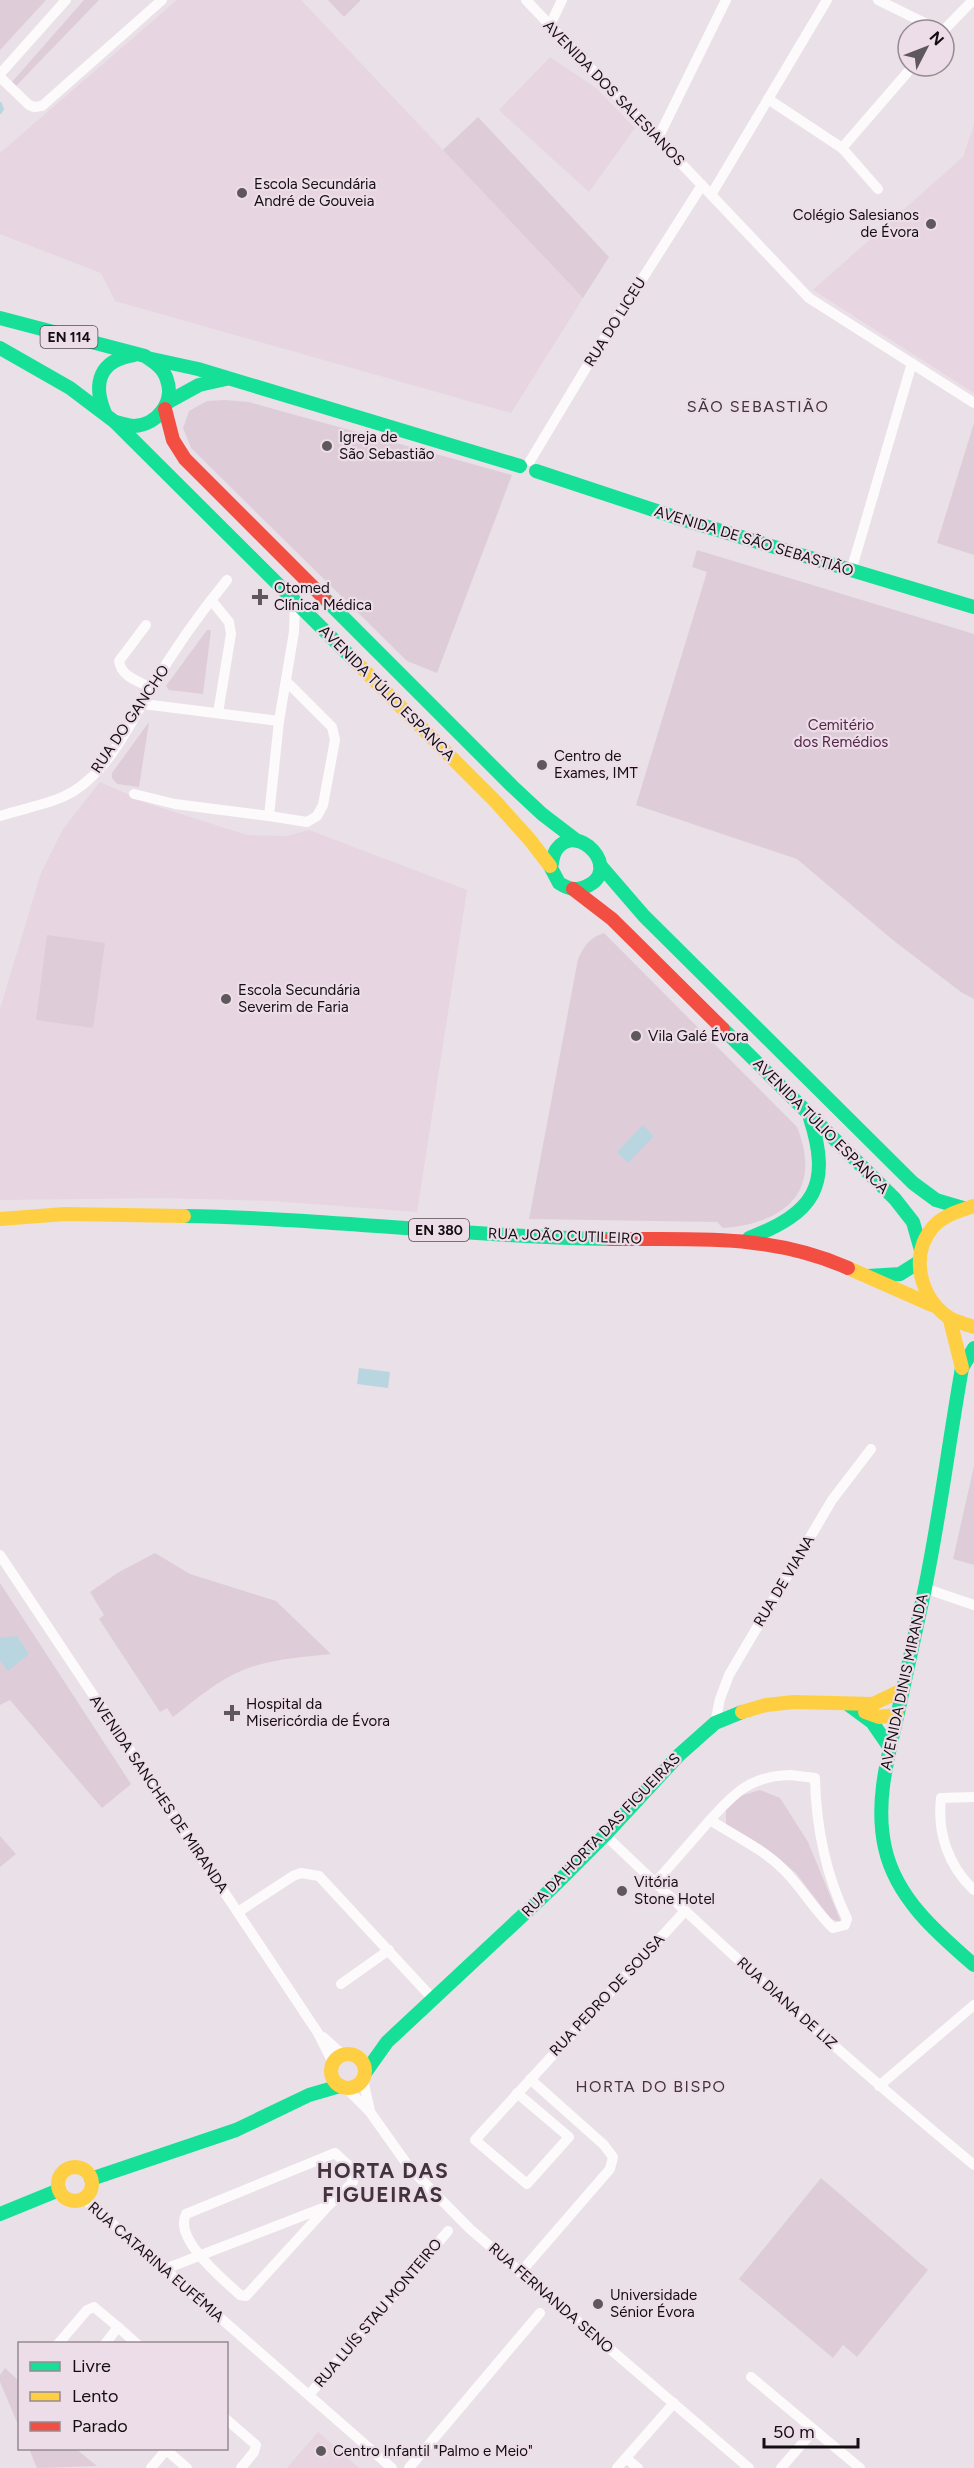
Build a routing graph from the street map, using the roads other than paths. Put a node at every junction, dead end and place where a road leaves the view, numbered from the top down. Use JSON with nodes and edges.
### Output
{"nodes":[{"id":1,"x":66,"y":0,"type":"edge"},
{"id":2,"x":162,"y":0,"type":"edge"},
{"id":3,"x":526,"y":0,"type":"edge"},
{"id":4,"x":562,"y":0,"type":"edge"},
{"id":5,"x":726,"y":0,"type":"edge"},
{"id":6,"x":827,"y":0,"type":"edge"},
{"id":7,"x":878,"y":0,"type":"edge"},
{"id":8,"x":973,"y":0,"type":"edge"},
{"id":9,"x":915,"y":18,"type":"edge"},
{"id":10,"x":956,"y":18,"type":"edge"},
{"id":11,"x":550,"y":25,"type":"junction"},
{"id":12,"x":0,"y":75,"type":"edge"},
{"id":13,"x":903,"y":78,"type":"edge"},
{"id":14,"x":768,"y":99,"type":"junction"},
{"id":15,"x":658,"y":138,"type":"junction"},
{"id":16,"x":842,"y":148,"type":"junction"},
{"id":17,"x":702,"y":185,"type":"junction"},
{"id":18,"x":878,"y":189,"type":"dead end"},
{"id":19,"x":711,"y":195,"type":"junction"},
{"id":20,"x":0,"y":318,"type":"edge"},
{"id":21,"x":0,"y":348,"type":"edge"},
{"id":22,"x":145,"y":357,"type":"junction"},
{"id":23,"x":912,"y":363,"type":"junction"},
{"id":24,"x":226,"y":379,"type":"junction"},
{"id":25,"x":974,"y":403,"type":"edge"},
{"id":26,"x":166,"y":406,"type":"junction"},
{"id":27,"x":110,"y":417,"type":"junction"},
{"id":28,"x":529,"y":466,"type":"junction"},
{"id":29,"x":851,"y":571,"type":"junction"},
{"id":30,"x":227,"y":580,"type":"dead end"},
{"id":31,"x":211,"y":600,"type":"junction"},
{"id":32,"x":295,"y":603,"type":"junction"},
{"id":33,"x":974,"y":608,"type":"edge"},
{"id":34,"x":146,"y":625,"type":"dead end"},
{"id":35,"x":321,"y":628,"type":"junction"},
{"id":36,"x":294,"y":632,"type":"junction"},
{"id":37,"x":286,"y":681,"type":"junction"},
{"id":38,"x":151,"y":688,"type":"junction"},
{"id":39,"x":142,"y":704,"type":"junction"},
{"id":40,"x":218,"y":713,"type":"junction"},
{"id":41,"x":279,"y":721,"type":"junction"},
{"id":42,"x":134,"y":794,"type":"dead end"},
{"id":43,"x":0,"y":816,"type":"edge"},
{"id":44,"x":269,"y":816,"type":"junction"},
{"id":45,"x":576,"y":840,"type":"junction"},
{"id":46,"x":600,"y":865,"type":"junction"},
{"id":47,"x":551,"y":868,"type":"junction"},
{"id":48,"x":573,"y":889,"type":"junction"},
{"id":49,"x":807,"y":1112,"type":"junction"},
{"id":50,"x":968,"y":1207,"type":"edge"},
{"id":51,"x":3,"y":1217,"type":"edge"},
{"id":52,"x":745,"y":1240,"type":"junction"},
{"id":53,"x":920,"y":1256,"type":"junction"},
{"id":54,"x":865,"y":1276,"type":"junction"},
{"id":55,"x":932,"y":1305,"type":"junction"},
{"id":56,"x":950,"y":1320,"type":"junction"},
{"id":57,"x":974,"y":1327,"type":"edge"},
{"id":58,"x":974,"y":1348,"type":"edge"},
{"id":59,"x":962,"y":1368,"type":"junction"},
{"id":60,"x":871,"y":1449,"type":"dead end"},
{"id":61,"x":0,"y":1555,"type":"edge"},
{"id":62,"x":924,"y":1588,"type":"junction"},
{"id":63,"x":974,"y":1605,"type":"edge"},
{"id":64,"x":902,"y":1690,"type":"junction"},
{"id":65,"x":849,"y":1705,"type":"junction"},
{"id":66,"x":897,"y":1715,"type":"junction"},
{"id":67,"x":715,"y":1723,"type":"junction"},
{"id":68,"x":890,"y":1748,"type":"junction"},
{"id":69,"x":974,"y":1797,"type":"edge"},
{"id":70,"x":710,"y":1820,"type":"junction"},
{"id":71,"x":605,"y":1835,"type":"junction"},
{"id":72,"x":655,"y":1883,"type":"junction"},
{"id":73,"x":974,"y":1890,"type":"edge"},
{"id":74,"x":685,"y":1911,"type":"junction"},
{"id":75,"x":238,"y":1912,"type":"junction"},
{"id":76,"x":389,"y":1950,"type":"junction"},
{"id":77,"x":974,"y":1965,"type":"edge"},
{"id":78,"x":340,"y":1984,"type":"dead end"},
{"id":79,"x":434,"y":2000,"type":"junction"},
{"id":80,"x":974,"y":2006,"type":"edge"},
{"id":81,"x":387,"y":2042,"type":"junction"},
{"id":82,"x":341,"y":2061,"type":"junction"},
{"id":83,"x":364,"y":2076,"type":"junction"},
{"id":84,"x":530,"y":2079,"type":"junction"},
{"id":85,"x":879,"y":2086,"type":"junction"},
{"id":86,"x":343,"y":2087,"type":"junction"},
{"id":87,"x":517,"y":2093,"type":"junction"},
{"id":88,"x":309,"y":2095,"type":"junction"},
{"id":89,"x":370,"y":2112,"type":"junction"},
{"id":90,"x":974,"y":2165,"type":"edge"},
{"id":91,"x":91,"y":2179,"type":"junction"},
{"id":92,"x":59,"y":2190,"type":"junction"},
{"id":93,"x":83,"y":2198,"type":"junction"},
{"id":94,"x":328,"y":2206,"type":"junction"},
{"id":95,"x":0,"y":2214,"type":"edge"},
{"id":96,"x":448,"y":2231,"type":"dead end"},
{"id":97,"x":198,"y":2256,"type":"junction"},
{"id":98,"x":165,"y":2270,"type":"junction"},
{"id":99,"x":520,"y":2273,"type":"junction"},
{"id":100,"x":540,"y":2313,"type":"dead end"},
{"id":101,"x":118,"y":2327,"type":"junction"},
{"id":102,"x":59,"y":2342,"type":"edge"},
{"id":103,"x":106,"y":2342,"type":"edge"},
{"id":104,"x":136,"y":2342,"type":"edge"},
{"id":105,"x":751,"y":2377,"type":"dead end"},
{"id":106,"x":309,"y":2395,"type":"junction"},
{"id":107,"x":674,"y":2403,"type":"junction"},
{"id":108,"x":228,"y":2421,"type":"edge"},
{"id":109,"x":814,"y":2430,"type":"junction"},
{"id":110,"x":164,"y":2450,"type":"edge"},
{"id":111,"x":166,"y":2450,"type":"edge"},
{"id":112,"x":626,"y":2458,"type":"junction"},
{"id":113,"x":151,"y":2468,"type":"edge"},
{"id":114,"x":187,"y":2468,"type":"edge"},
{"id":115,"x":241,"y":2468,"type":"edge"},
{"id":116,"x":392,"y":2468,"type":"edge"},
{"id":117,"x":409,"y":2468,"type":"edge"},
{"id":118,"x":617,"y":2468,"type":"edge"},
{"id":119,"x":638,"y":2468,"type":"edge"},
{"id":120,"x":749,"y":2468,"type":"edge"},
{"id":121,"x":781,"y":2468,"type":"edge"},
{"id":122,"x":860,"y":2468,"type":"edge"}],
"edges":[{"from":1,"to":12,"type":"street"},
{"from":2,"to":12,"type":"street"},
{"from":3,"to":11,"type":"street","name":"AVENIDA DOS SALESIANOS"},
{"from":4,"to":11,"type":"street"},
{"from":5,"to":15,"type":"street"},
{"from":6,"to":14,"type":"street"},
{"from":7,"to":9,"type":"street"},
{"from":8,"to":10,"type":"street"},
{"from":11,"to":15,"type":"street","name":"AVENIDA DOS SALESIANOS"},
{"from":13,"to":16,"type":"street"},
{"from":14,"to":16,"type":"street"},
{"from":14,"to":19,"type":"street"},
{"from":15,"to":17,"type":"street","name":"AVENIDA DOS SALESIANOS"},
{"from":16,"to":18,"type":"street"},
{"from":17,"to":19,"type":"street","name":"AVENIDA DOS SALESIANOS"},
{"from":17,"to":28,"type":"street","name":"RUA DO LICEU"},
{"from":19,"to":23,"type":"street"},
{"from":20,"to":22,"type":"main road","number":"EN 114"},
{"from":21,"to":27,"type":"main road","name":"AVENIDA TÚLIO ESPANCA","number":"EN 114"},
{"from":22,"to":24,"type":"main road","name":"AVENIDA DE SÃO SEBASTIÃO"},
{"from":22,"to":26,"type":"main road","name":"AVENIDA TÚLIO ESPANCA"},
{"from":22,"to":27,"type":"main road"},
{"from":23,"to":25,"type":"street"},
{"from":23,"to":29,"type":"street"},
{"from":24,"to":26,"type":"main road","name":"AVENIDA DE SÃO SEBASTIÃO"},
{"from":24,"to":28,"type":"main road","name":"AVENIDA DE SÃO SEBASTIÃO"},
{"from":26,"to":27,"type":"main road","name":"AVENIDA TÚLIO ESPANCA"},
{"from":26,"to":45,"type":"main road","name":"AVENIDA TÚLIO ESPANCA"},
{"from":27,"to":32,"type":"main road","name":"AVENIDA TÚLIO ESPANCA"},
{"from":28,"to":29,"type":"main road","name":"AVENIDA DE SÃO SEBASTIÃO"},
{"from":29,"to":33,"type":"main road","name":"AVENIDA DE SÃO SEBASTIÃO"},
{"from":30,"to":31,"type":"street","name":"RUA DO GANCHO"},
{"from":31,"to":38,"type":"street","name":"RUA DO GANCHO"},
{"from":31,"to":40,"type":"street"},
{"from":32,"to":35,"type":"main road","name":"AVENIDA TÚLIO ESPANCA"},
{"from":32,"to":36,"type":"street"},
{"from":34,"to":38,"type":"street"},
{"from":35,"to":36,"type":"street"},
{"from":35,"to":47,"type":"main road","name":"AVENIDA TÚLIO ESPANCA"},
{"from":36,"to":37,"type":"street"},
{"from":37,"to":41,"type":"street"},
{"from":37,"to":44,"type":"street"},
{"from":38,"to":39,"type":"street","name":"RUA DO GANCHO"},
{"from":39,"to":40,"type":"street"},
{"from":39,"to":43,"type":"street","name":"RUA DO GANCHO"},
{"from":40,"to":41,"type":"street"},
{"from":41,"to":44,"type":"street"},
{"from":42,"to":44,"type":"street"},
{"from":45,"to":46,"type":"main road","name":"AVENIDA TÚLIO ESPANCA"},
{"from":45,"to":47,"type":"main road"},
{"from":46,"to":48,"type":"main road"},
{"from":46,"to":50,"type":"main road","name":"AVENIDA TÚLIO ESPANCA"},
{"from":47,"to":48,"type":"main road","name":"AVENIDA TÚLIO ESPANCA"},
{"from":48,"to":49,"type":"main road","name":"AVENIDA TÚLIO ESPANCA"},
{"from":49,"to":52,"type":"main road"},
{"from":49,"to":53,"type":"main road","name":"AVENIDA TÚLIO ESPANCA"},
{"from":50,"to":53,"type":"main road"},
{"from":51,"to":52,"type":"main road","name":"RUA JOÃO CUTILEIRO","number":"EN 380"},
{"from":52,"to":54,"type":"main road","name":"RUA JOÃO CUTILEIRO","number":"EN 380"},
{"from":53,"to":54,"type":"main road","name":"RUA JOÃO CUTILEIRO","number":"EN 380"},
{"from":53,"to":55,"type":"main road","name":"AVENIDA TÚLIO ESPANCA"},
{"from":54,"to":55,"type":"main road","name":"RUA JOÃO CUTILEIRO","number":"EN 380"},
{"from":55,"to":56,"type":"main road"},
{"from":56,"to":57,"type":"main road"},
{"from":56,"to":59,"type":"main road","name":"AVENIDA DINIS MIRANDA"},
{"from":58,"to":59,"type":"main road","name":"AVENIDA DINIS MIRANDA"},
{"from":59,"to":62,"type":"main road","name":"AVENIDA DINIS MIRANDA"},
{"from":60,"to":67,"type":"street","name":"RUA DE VIANA"},
{"from":61,"to":75,"type":"street","name":"AVENIDA SANCHES DE MIRANDA"},
{"from":62,"to":63,"type":"street"},
{"from":62,"to":64,"type":"main road","name":"AVENIDA DINIS MIRANDA"},
{"from":64,"to":65,"type":"main road","name":"RUA DA HORTA DAS FIGUEIRAS"},
{"from":64,"to":66,"type":"main road","name":"AVENIDA DINIS MIRANDA"},
{"from":65,"to":66,"type":"main road","name":"RUA DA HORTA DAS FIGUEIRAS"},
{"from":65,"to":67,"type":"main road","name":"RUA DA HORTA DAS FIGUEIRAS"},
{"from":65,"to":68,"type":"main road"},
{"from":66,"to":68,"type":"main road","name":"AVENIDA DINIS MIRANDA"},
{"from":67,"to":71,"type":"main road","name":"RUA DA HORTA DAS FIGUEIRAS"},
{"from":68,"to":77,"type":"main road","name":"AVENIDA DINIS MIRANDA"},
{"from":69,"to":73,"type":"street"},
{"from":70,"to":70,"type":"street"},
{"from":70,"to":72,"type":"street"},
{"from":71,"to":72,"type":"street","name":"RUA DIANA DE LIZ"},
{"from":71,"to":79,"type":"main road","name":"RUA DA HORTA DAS FIGUEIRAS"},
{"from":72,"to":74,"type":"street","name":"RUA DIANA DE LIZ"},
{"from":74,"to":84,"type":"street","name":"RUA PEDRO DE SOUSA"},
{"from":74,"to":85,"type":"street","name":"RUA DIANA DE LIZ"},
{"from":75,"to":76,"type":"street"},
{"from":75,"to":82,"type":"street","name":"AVENIDA SANCHES DE MIRANDA"},
{"from":76,"to":78,"type":"street"},
{"from":76,"to":79,"type":"street"},
{"from":79,"to":81,"type":"main road","name":"RUA DA HORTA DAS FIGUEIRAS"},
{"from":80,"to":85,"type":"street"},
{"from":81,"to":82,"type":"main road","name":"RUA DA HORTA DAS FIGUEIRAS"},
{"from":81,"to":83,"type":"main road","name":"RUA DA HORTA DAS FIGUEIRAS"},
{"from":82,"to":83,"type":"main road"},
{"from":82,"to":86,"type":"main road"},
{"from":82,"to":88,"type":"main road","name":"RUA DA HORTA DAS FIGUEIRAS"},
{"from":83,"to":86,"type":"main road","name":"RUA DA HORTA DAS FIGUEIRAS"},
{"from":83,"to":89,"type":"street","name":"RUA FERNANDA SENO"},
{"from":84,"to":87,"type":"street","name":"RUA PEDRO DE SOUSA"},
{"from":84,"to":99,"type":"street"},
{"from":85,"to":90,"type":"street","name":"RUA DIANA DE LIZ"},
{"from":86,"to":88,"type":"main road","name":"RUA DA HORTA DAS FIGUEIRAS"},
{"from":86,"to":89,"type":"street","name":"RUA FERNANDA SENO"},
{"from":87,"to":87,"type":"street","name":"RUA PEDRO DE SOUSA"},
{"from":88,"to":91,"type":"main road","name":"RUA DA HORTA DAS FIGUEIRAS"},
{"from":89,"to":99,"type":"street","name":"RUA FERNANDA SENO"},
{"from":91,"to":92,"type":"main road"},
{"from":91,"to":93,"type":"main road"},
{"from":92,"to":93,"type":"main road"},
{"from":92,"to":95,"type":"main road"},
{"from":93,"to":98,"type":"street","name":"RUA CATARINA EUFÉMIA"},
{"from":94,"to":97,"type":"street"},
{"from":94,"to":97,"type":"street"},
{"from":94,"to":97,"type":"street"},
{"from":96,"to":106,"type":"street","name":"RUA LUÍS STAU MONTEIRO"},
{"from":97,"to":98,"type":"street"},
{"from":98,"to":106,"type":"street","name":"RUA CATARINA EUFÉMIA"},
{"from":99,"to":107,"type":"street","name":"RUA FERNANDA SENO"},
{"from":100,"to":117,"type":"street"},
{"from":101,"to":102,"type":"street"},
{"from":101,"to":103,"type":"street"},
{"from":101,"to":104,"type":"street"},
{"from":105,"to":109,"type":"street"},
{"from":106,"to":116,"type":"street","name":"RUA CATARINA EUFÉMIA"},
{"from":107,"to":112,"type":"street"},
{"from":107,"to":120,"type":"street","name":"RUA FERNANDA SENO"},
{"from":108,"to":115,"type":"street"},
{"from":109,"to":121,"type":"street"},
{"from":109,"to":122,"type":"street"},
{"from":110,"to":113,"type":"street"},
{"from":111,"to":114,"type":"street"},
{"from":112,"to":118,"type":"street"},
{"from":112,"to":119,"type":"street"}]}
